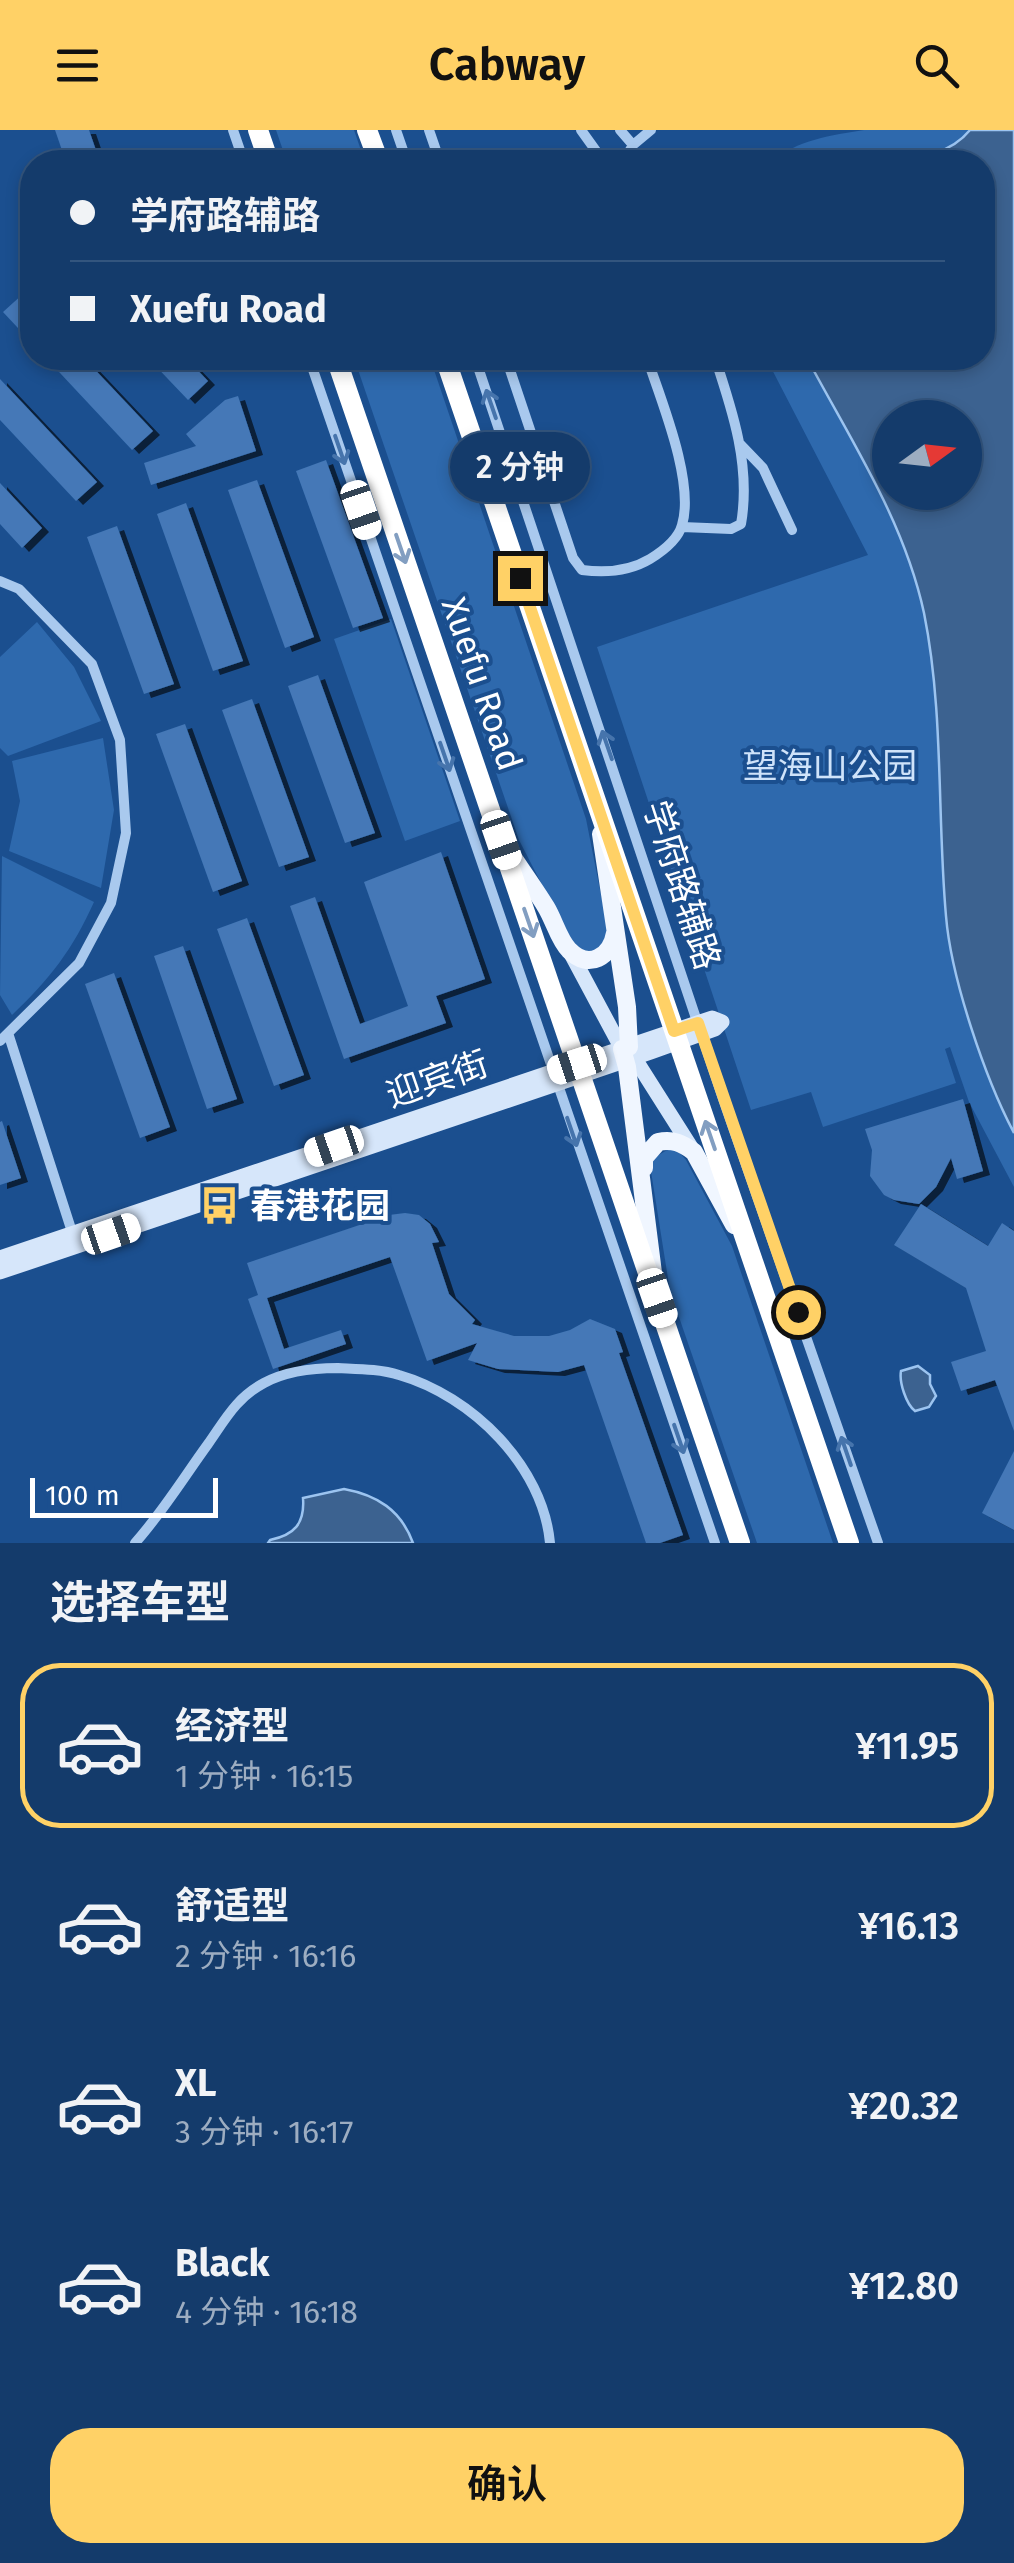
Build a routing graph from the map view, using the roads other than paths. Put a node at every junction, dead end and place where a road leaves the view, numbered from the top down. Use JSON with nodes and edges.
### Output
{"nodes":[{"id":1,"x":620,"y":130,"type":"edge"},
{"id":2,"x":651,"y":130,"type":"edge"},
{"id":3,"x":633,"y":146,"type":"junction"},
{"id":4,"x":632,"y":150,"type":"edge"},
{"id":5,"x":313,"y":370,"type":"edge"},
{"id":6,"x":340,"y":370,"type":"edge"},
{"id":7,"x":449,"y":370,"type":"edge"},
{"id":8,"x":479,"y":370,"type":"edge"},
{"id":9,"x":510,"y":370,"type":"edge"},
{"id":10,"x":651,"y":370,"type":"edge"},
{"id":11,"x":718,"y":370,"type":"edge"},
{"id":12,"x":739,"y":442,"type":"junction"},
{"id":13,"x":682,"y":526,"type":"junction"},
{"id":14,"x":792,"y":530,"type":"dead end"},
{"id":15,"x":0,"y":581,"type":"edge"},
{"id":16,"x":595,"y":798,"type":"junction"},
{"id":17,"x":501,"y":840,"type":"junction"},
{"id":18,"x":616,"y":927,"type":"junction"},
{"id":19,"x":569,"y":950,"type":"junction"},
{"id":20,"x":700,"y":1028,"type":"junction"},
{"id":21,"x":676,"y":1037,"type":"junction"},
{"id":22,"x":4,"y":1038,"type":"edge"},
{"id":23,"x":627,"y":1054,"type":"junction"},
{"id":24,"x":579,"y":1070,"type":"junction"},
{"id":25,"x":554,"y":1078,"type":"junction"},
{"id":26,"x":694,"y":1152,"type":"junction"},
{"id":27,"x":643,"y":1195,"type":"junction"},
{"id":28,"x":74,"y":1240,"type":"junction"},
{"id":29,"x":0,"y":1258,"type":"edge"},
{"id":30,"x":753,"y":1260,"type":"junction"},
{"id":31,"x":0,"y":1272,"type":"edge"},
{"id":32,"x":657,"y":1298,"type":"junction"},
{"id":33,"x":134,"y":1543,"type":"edge"},
{"id":34,"x":550,"y":1543,"type":"edge"},
{"id":35,"x":715,"y":1543,"type":"edge"},
{"id":36,"x":740,"y":1543,"type":"edge"},
{"id":37,"x":849,"y":1543,"type":"edge"},
{"id":38,"x":878,"y":1543,"type":"edge"}],
"edges":[{"from":1,"to":3,"type":"street"},
{"from":2,"to":3,"type":"street"},
{"from":3,"to":4,"type":"street"},
{"from":5,"to":25,"type":"street","one_way":true},
{"from":6,"to":17,"type":"highway","name":"Xuefu Road","one_way":true},
{"from":7,"to":16,"type":"highway","name":"Xuefu Road"},
{"from":20,"to":8,"type":"street","name":"学府路辅路","one_way":true},
{"from":9,"to":13,"type":"street"},
{"from":10,"to":13,"type":"street"},
{"from":11,"to":12,"type":"street"},
{"from":12,"to":13,"type":"street"},
{"from":12,"to":14,"type":"street"},
{"from":15,"to":22,"type":"street"},
{"from":16,"to":18,"type":"main road"},
{"from":16,"to":21,"type":"highway","name":"Xuefu Road"},
{"from":17,"to":19,"type":"main road"},
{"from":17,"to":24,"type":"highway","name":"Xuefu Road","one_way":true},
{"from":18,"to":19,"type":"main road"},
{"from":18,"to":23,"type":"main road"},
{"from":19,"to":23,"type":"main road"},
{"from":20,"to":21,"type":"main road","name":"迎宾街"},
{"from":38,"to":20,"type":"street","name":"学府路辅路","one_way":true},
{"from":21,"to":23,"type":"main road","name":"迎宾街"},
{"from":30,"to":21,"type":"highway","name":"Xuefu Road","one_way":true},
{"from":22,"to":28,"type":"street"},
{"from":23,"to":24,"type":"main road","name":"迎宾街"},
{"from":23,"to":26,"type":"main road"},
{"from":23,"to":27,"type":"main road"},
{"from":24,"to":25,"type":"main road","name":"迎宾街"},
{"from":24,"to":32,"type":"highway","name":"Xuefu Road"},
{"from":25,"to":28,"type":"main road","name":"迎宾街"},
{"from":25,"to":35,"type":"street","one_way":true},
{"from":26,"to":27,"type":"main road"},
{"from":26,"to":30,"type":"main road"},
{"from":27,"to":32,"type":"main road"},
{"from":28,"to":29,"type":"main road","name":"迎宾街"},
{"from":28,"to":31,"type":"main road"},
{"from":30,"to":37,"type":"highway","name":"Xuefu Road"},
{"from":32,"to":36,"type":"highway","name":"Xuefu Road"},
{"from":33,"to":34,"type":"street"}]}
